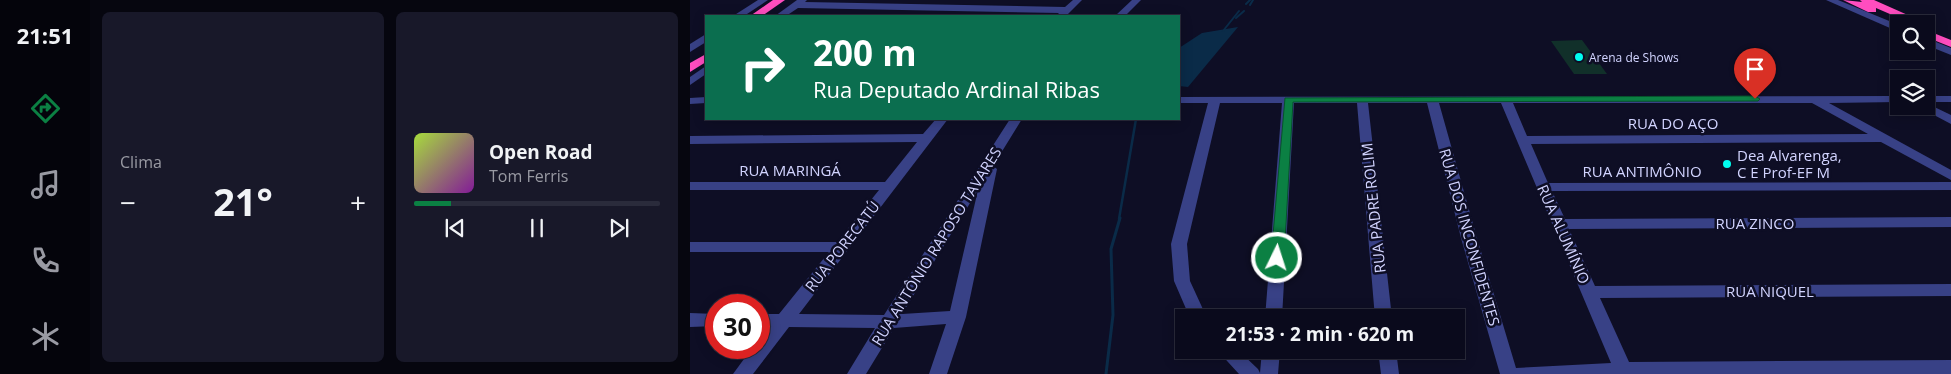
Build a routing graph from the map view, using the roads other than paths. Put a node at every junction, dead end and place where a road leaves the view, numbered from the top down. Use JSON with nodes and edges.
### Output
{"nodes":[{"id":1,"x":764,"y":0,"type":"edge"},
{"id":2,"x":780,"y":0,"type":"edge"},
{"id":3,"x":1078,"y":0,"type":"edge"},
{"id":4,"x":1137,"y":0,"type":"edge"},
{"id":5,"x":1830,"y":0,"type":"edge"},
{"id":6,"x":1848,"y":0,"type":"edge"},
{"id":7,"x":1865,"y":0,"type":"edge"},
{"id":8,"x":796,"y":2,"type":"edge"},
{"id":9,"x":828,"y":6,"type":"junction"},
{"id":10,"x":991,"y":13,"type":"edge"},
{"id":11,"x":1064,"y":13,"type":"edge"},
{"id":12,"x":740,"y":15,"type":"edge"},
{"id":13,"x":757,"y":15,"type":"edge"},
{"id":14,"x":765,"y":15,"type":"edge"},
{"id":15,"x":781,"y":15,"type":"edge"},
{"id":16,"x":815,"y":15,"type":"edge"},
{"id":17,"x":1121,"y":15,"type":"edge"},
{"id":18,"x":1901,"y":15,"type":"edge"},
{"id":19,"x":1890,"y":18,"type":"edge"},
{"id":20,"x":1890,"y":25,"type":"edge"},
{"id":21,"x":1935,"y":29,"type":"edge"},
{"id":22,"x":1951,"y":35,"type":"edge"},
{"id":23,"x":1935,"y":37,"type":"edge"},
{"id":24,"x":705,"y":39,"type":"edge"},
{"id":25,"x":1935,"y":44,"type":"edge"},
{"id":26,"x":1951,"y":44,"type":"edge"},
{"id":27,"x":690,"y":48,"type":"edge"},
{"id":28,"x":705,"y":51,"type":"edge"},
{"id":29,"x":1951,"y":52,"type":"edge"},
{"id":30,"x":705,"y":58,"type":"edge"},
{"id":31,"x":690,"y":62,"type":"edge"},
{"id":32,"x":705,"y":66,"type":"edge"},
{"id":33,"x":690,"y":68,"type":"edge"},
{"id":34,"x":705,"y":70,"type":"edge"},
{"id":35,"x":690,"y":75,"type":"edge"},
{"id":36,"x":690,"y":82,"type":"edge"},
{"id":37,"x":1890,"y":98,"type":"edge"},
{"id":38,"x":1935,"y":98,"type":"edge"},
{"id":39,"x":1432,"y":99,"type":"junction"},
{"id":40,"x":1504,"y":99,"type":"junction"},
{"id":41,"x":1813,"y":99,"type":"junction"},
{"id":42,"x":1951,"y":99,"type":"edge"},
{"id":43,"x":1180,"y":100,"type":"edge"},
{"id":44,"x":1215,"y":100,"type":"junction"},
{"id":45,"x":1288,"y":100,"type":"junction"},
{"id":46,"x":1362,"y":100,"type":"junction"},
{"id":47,"x":1935,"y":112,"type":"edge"},
{"id":48,"x":941,"y":120,"type":"edge"},
{"id":49,"x":1015,"y":120,"type":"edge"},
{"id":50,"x":1951,"y":120,"type":"edge"},
{"id":51,"x":927,"y":138,"type":"junction"},
{"id":52,"x":1884,"y":138,"type":"junction"},
{"id":53,"x":690,"y":140,"type":"edge"},
{"id":54,"x":1522,"y":140,"type":"junction"},
{"id":55,"x":992,"y":158,"type":"junction"},
{"id":56,"x":1951,"y":176,"type":"edge"},
{"id":57,"x":690,"y":186,"type":"edge"},
{"id":58,"x":889,"y":186,"type":"junction"},
{"id":59,"x":1951,"y":186,"type":"edge"},
{"id":60,"x":1543,"y":187,"type":"junction"},
{"id":61,"x":1951,"y":222,"type":"edge"},
{"id":62,"x":1559,"y":224,"type":"junction"},
{"id":63,"x":690,"y":246,"type":"edge"},
{"id":64,"x":842,"y":246,"type":"junction"},
{"id":65,"x":1951,"y":290,"type":"edge"},
{"id":66,"x":1589,"y":292,"type":"junction"},
{"id":67,"x":1195,"y":309,"type":"edge"},
{"id":68,"x":1274,"y":309,"type":"edge"},
{"id":69,"x":1383,"y":309,"type":"edge"},
{"id":70,"x":957,"y":317,"type":"junction"},
{"id":71,"x":690,"y":320,"type":"edge"},
{"id":72,"x":705,"y":320,"type":"edge"},
{"id":73,"x":770,"y":320,"type":"edge"},
{"id":74,"x":784,"y":320,"type":"junction"},
{"id":75,"x":889,"y":322,"type":"junction"},
{"id":76,"x":1235,"y":359,"type":"edge"},
{"id":77,"x":1270,"y":359,"type":"edge"},
{"id":78,"x":1388,"y":359,"type":"edge"},
{"id":79,"x":1951,"y":368,"type":"edge"},
{"id":80,"x":1623,"y":370,"type":"junction"},
{"id":81,"x":742,"y":374,"type":"edge"},
{"id":82,"x":856,"y":374,"type":"edge"},
{"id":83,"x":938,"y":374,"type":"edge"},
{"id":84,"x":1251,"y":374,"type":"edge"},
{"id":85,"x":1269,"y":374,"type":"edge"},
{"id":86,"x":1390,"y":374,"type":"edge"},
{"id":87,"x":1509,"y":374,"type":"edge"},
{"id":88,"x":1520,"y":374,"type":"edge"}],
"edges":[{"from":1,"to":12,"type":"street"},
{"from":2,"to":13,"type":"highway"},
{"from":3,"to":11,"type":"street"},
{"from":4,"to":17,"type":"street"},
{"from":5,"to":20,"type":"street"},
{"from":6,"to":19,"type":"highway"},
{"from":7,"to":18,"type":"highway"},
{"from":8,"to":9,"type":"street"},
{"from":8,"to":14,"type":"highway"},
{"from":8,"to":15,"type":"street"},
{"from":9,"to":10,"type":"street"},
{"from":9,"to":16,"type":"street"},
{"from":10,"to":11,"type":"street"},
{"from":21,"to":22,"type":"highway"},
{"from":23,"to":26,"type":"highway"},
{"from":24,"to":27,"type":"street"},
{"from":25,"to":29,"type":"street"},
{"from":28,"to":31,"type":"highway"},
{"from":30,"to":33,"type":"highway"},
{"from":32,"to":35,"type":"highway"},
{"from":34,"to":36,"type":"street"},
{"from":37,"to":41,"type":"street"},
{"from":38,"to":42,"type":"street"},
{"from":39,"to":40,"type":"street"},
{"from":39,"to":46,"type":"street"},
{"from":39,"to":87,"type":"street","name":"RUA DOS INCONFIDENTES"},
{"from":40,"to":41,"type":"street"},
{"from":40,"to":54,"type":"street","name":"RUA ALUMÍNIO"},
{"from":41,"to":52,"type":"street"},
{"from":43,"to":44,"type":"street"},
{"from":44,"to":45,"type":"street"},
{"from":44,"to":67,"type":"street"},
{"from":45,"to":46,"type":"street"},
{"from":45,"to":68,"type":"street"},
{"from":46,"to":69,"type":"street","name":"RUA PADRE ROLIM"},
{"from":47,"to":50,"type":"street"},
{"from":48,"to":51,"type":"street","name":"RUA PORECATÚ"},
{"from":49,"to":55,"type":"street","name":"RUA ANTÔNIO RAPOSO TAVARES"},
{"from":51,"to":53,"type":"street"},
{"from":51,"to":58,"type":"street","name":"RUA PORECATÚ"},
{"from":52,"to":54,"type":"street","name":"RUA DO AÇO"},
{"from":52,"to":56,"type":"street"},
{"from":54,"to":60,"type":"street","name":"RUA ALUMÍNIO"},
{"from":55,"to":70,"type":"street"},
{"from":55,"to":75,"type":"street","name":"RUA ANTÔNIO RAPOSO TAVARES"},
{"from":57,"to":58,"type":"street","name":"RUA MARINGÁ"},
{"from":58,"to":64,"type":"street","name":"RUA PORECATÚ"},
{"from":59,"to":60,"type":"street","name":"RUA ANTIMÔNIO"},
{"from":60,"to":62,"type":"street","name":"RUA ALUMÍNIO"},
{"from":61,"to":62,"type":"street","name":"RUA ZINCO"},
{"from":62,"to":66,"type":"street","name":"RUA ALUMÍNIO"},
{"from":63,"to":64,"type":"street"},
{"from":64,"to":74,"type":"street","name":"RUA PORECATÚ"},
{"from":65,"to":66,"type":"street","name":"RUA NIQUEL"},
{"from":66,"to":80,"type":"street","name":"RUA ALUMÍNIO"},
{"from":70,"to":75,"type":"street"},
{"from":70,"to":83,"type":"street"},
{"from":71,"to":72,"type":"street"},
{"from":73,"to":74,"type":"street"},
{"from":74,"to":75,"type":"street"},
{"from":74,"to":81,"type":"street","name":"RUA PORECATÚ"},
{"from":75,"to":82,"type":"street","name":"RUA ANTÔNIO RAPOSO TAVARES"},
{"from":76,"to":84,"type":"street"},
{"from":77,"to":85,"type":"street"},
{"from":78,"to":86,"type":"street"},
{"from":79,"to":80,"type":"street"},
{"from":80,"to":88,"type":"street"}]}
